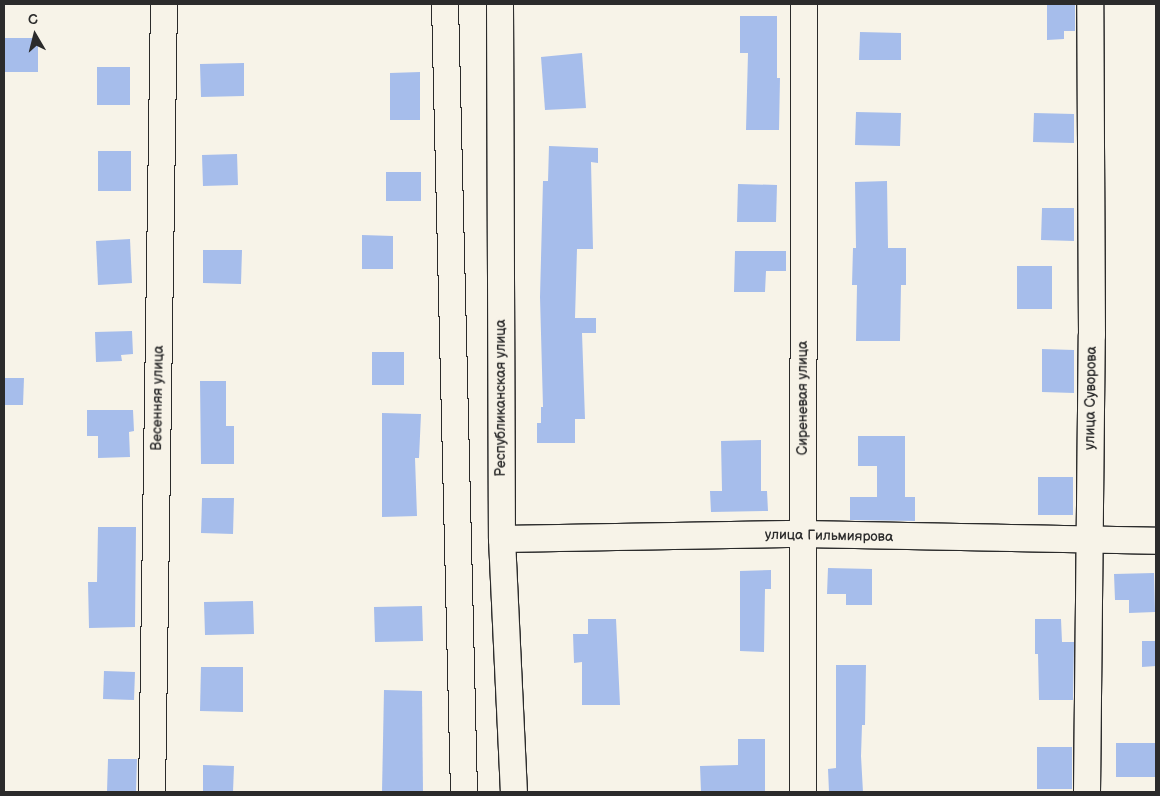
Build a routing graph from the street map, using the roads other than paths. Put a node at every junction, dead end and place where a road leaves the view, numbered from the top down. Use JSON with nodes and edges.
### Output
{"nodes":[{"id":1,"x":164,"y":4,"type":"edge"},
{"id":2,"x":445,"y":4,"type":"edge"},
{"id":3,"x":500,"y":4,"type":"edge"},
{"id":4,"x":804,"y":4,"type":"edge"},
{"id":5,"x":1090,"y":4,"type":"edge"},
{"id":6,"x":802,"y":534,"type":"junction"},
{"id":7,"x":502,"y":539,"type":"junction"},
{"id":8,"x":1089,"y":541,"type":"junction"},
{"id":9,"x":1156,"y":541,"type":"edge"},
{"id":10,"x":152,"y":792,"type":"edge"},
{"id":11,"x":464,"y":792,"type":"edge"},
{"id":12,"x":514,"y":792,"type":"edge"},
{"id":13,"x":803,"y":792,"type":"edge"},
{"id":14,"x":1087,"y":792,"type":"edge"}],
"edges":[{"from":1,"to":10,"type":"street","name":"Весенняя улица"},
{"from":2,"to":11,"type":"street"},
{"from":3,"to":7,"type":"street","name":"Республиканская улица"},
{"from":4,"to":6,"type":"street","name":"Сиреневая улица"},
{"from":5,"to":8,"type":"street","name":"улица Суворова"},
{"from":6,"to":7,"type":"street","name":"улица Гильмиярова"},
{"from":6,"to":8,"type":"street","name":"улица Гильмиярова"},
{"from":6,"to":13,"type":"street","name":"Сиреневая улица"},
{"from":7,"to":12,"type":"street","name":"Республиканская улица"},
{"from":8,"to":9,"type":"street","name":"улица Гильмиярова"},
{"from":8,"to":14,"type":"street","name":"улица Суворова"}]}
